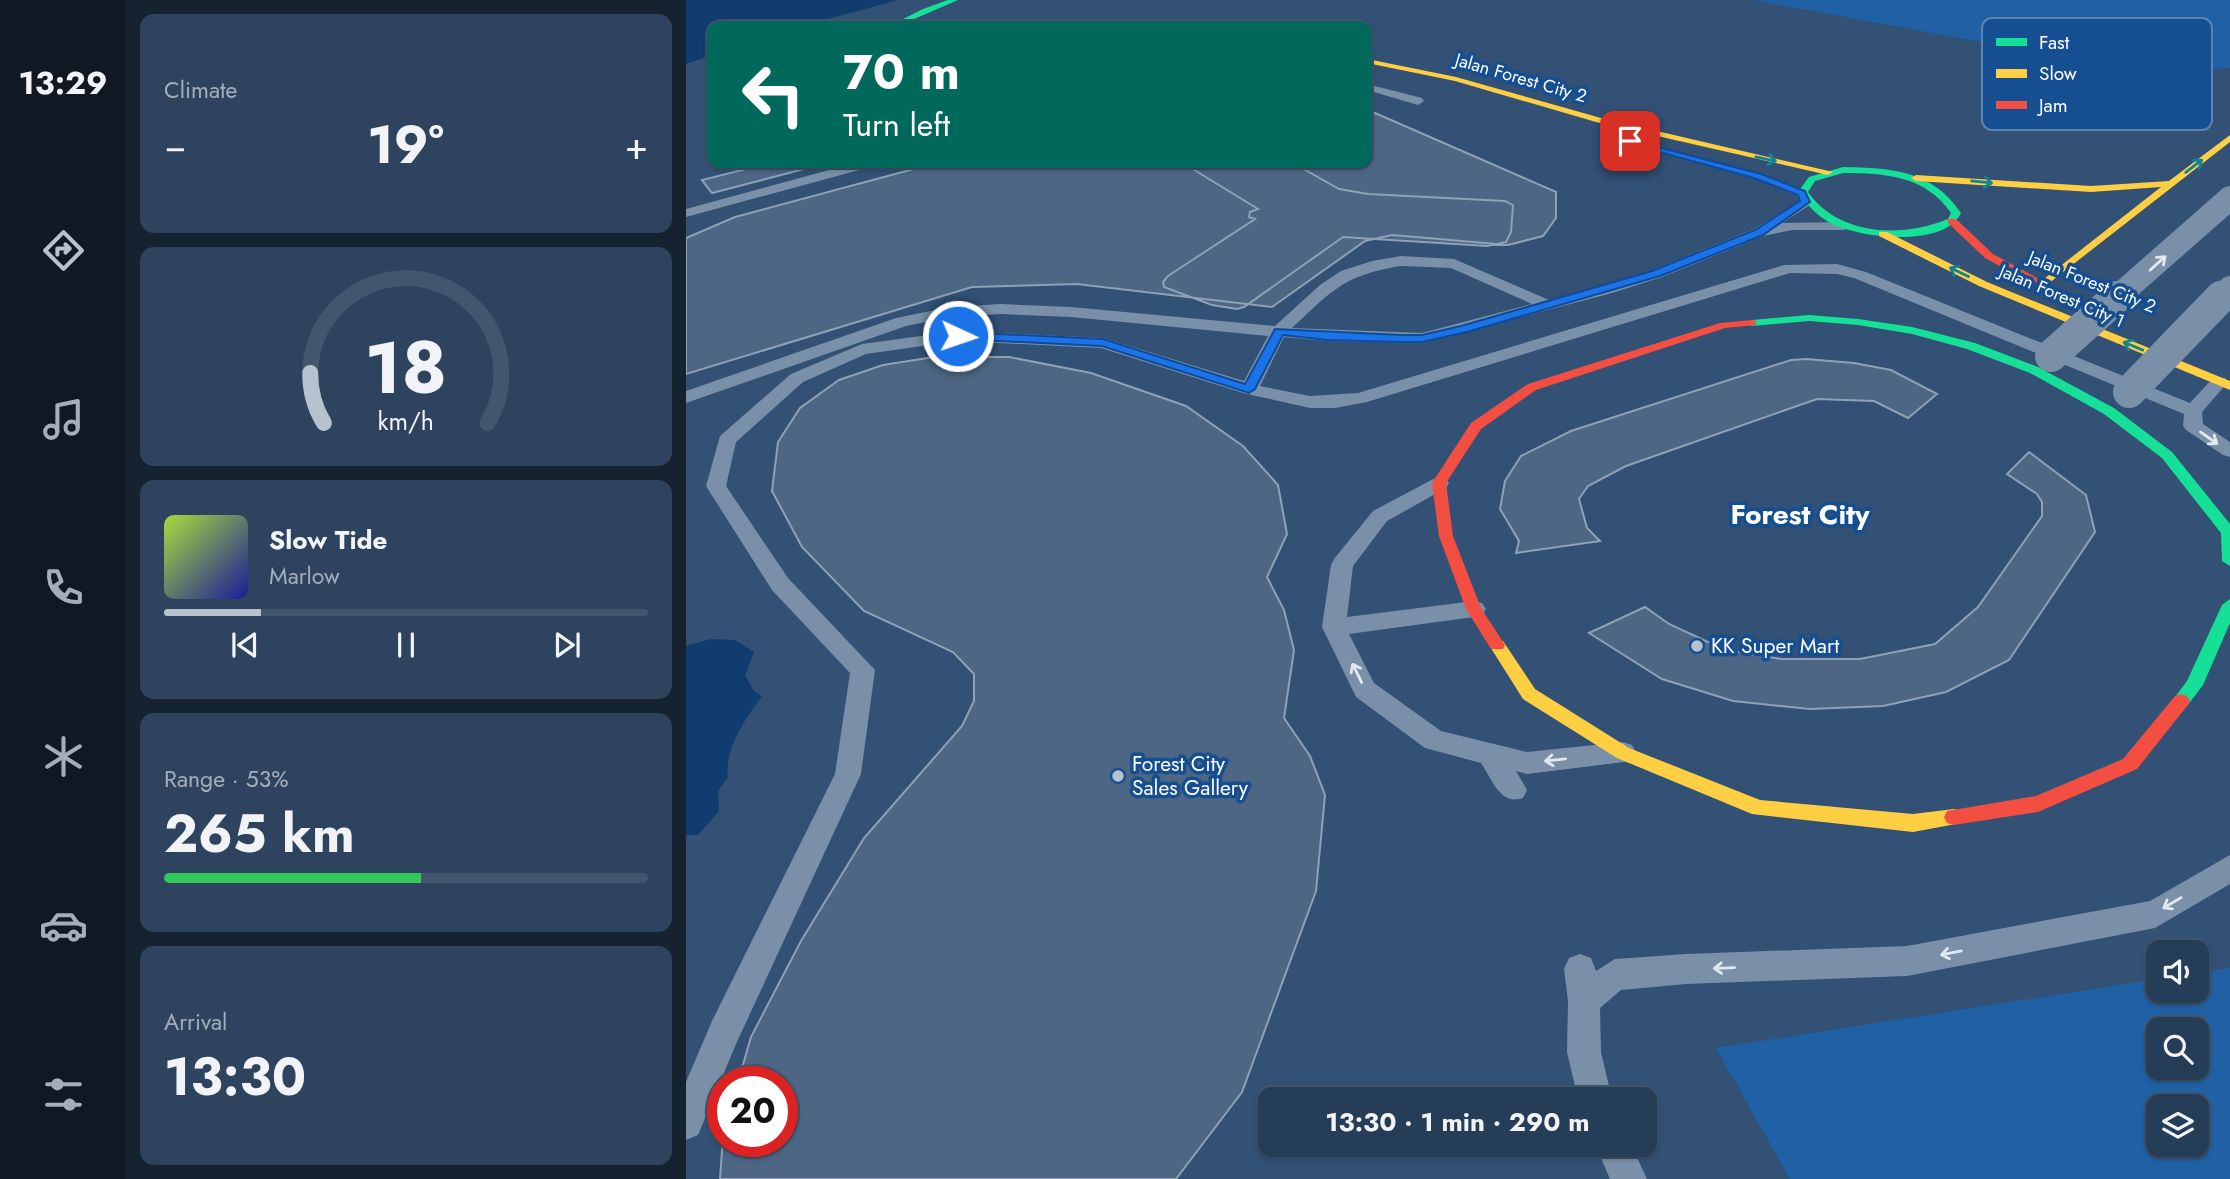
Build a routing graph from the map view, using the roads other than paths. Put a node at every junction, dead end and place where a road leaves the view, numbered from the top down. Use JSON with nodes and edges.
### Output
{"nodes":[{"id":1,"x":955,"y":0,"type":"edge"},
{"id":2,"x":903,"y":21,"type":"edge"},
{"id":3,"x":1372,"y":62,"type":"edge"},
{"id":4,"x":1372,"y":73,"type":"edge"},
{"id":5,"x":1372,"y":88,"type":"edge"},
{"id":6,"x":1418,"y":101,"type":"dead end"},
{"id":7,"x":2230,"y":138,"type":"edge"},
{"id":8,"x":1709,"y":162,"type":"dead end"},
{"id":9,"x":851,"y":168,"type":"edge"},
{"id":10,"x":1828,"y":172,"type":"junction"},
{"id":11,"x":1914,"y":178,"type":"junction"},
{"id":12,"x":2171,"y":184,"type":"junction"},
{"id":13,"x":1799,"y":195,"type":"junction"},
{"id":14,"x":2230,"y":198,"type":"edge"},
{"id":15,"x":686,"y":213,"type":"edge"},
{"id":16,"x":1952,"y":221,"type":"junction"},
{"id":17,"x":1844,"y":226,"type":"junction"},
{"id":18,"x":1759,"y":232,"type":"junction"},
{"id":19,"x":1883,"y":234,"type":"junction"},
{"id":20,"x":2230,"y":288,"type":"edge"},
{"id":21,"x":2081,"y":299,"type":"dead end"},
{"id":22,"x":1550,"y":306,"type":"junction"},
{"id":23,"x":2119,"y":314,"type":"dead end"},
{"id":24,"x":1279,"y":331,"type":"junction"},
{"id":25,"x":2168,"y":334,"type":"dead end"},
{"id":26,"x":2193,"y":344,"type":"dead end"},
{"id":27,"x":2051,"y":356,"type":"dead end"},
{"id":28,"x":2226,"y":379,"type":"edge"},
{"id":29,"x":1249,"y":389,"type":"junction"},
{"id":30,"x":2129,"y":391,"type":"dead end"},
{"id":31,"x":686,"y":397,"type":"edge"},
{"id":32,"x":2193,"y":411,"type":"junction"},
{"id":33,"x":2230,"y":451,"type":"edge"},
{"id":34,"x":1439,"y":483,"type":"junction"},
{"id":35,"x":2230,"y":561,"type":"edge"},
{"id":36,"x":2230,"y":605,"type":"edge"},
{"id":37,"x":1474,"y":609,"type":"junction"},
{"id":38,"x":1334,"y":627,"type":"junction"},
{"id":39,"x":1623,"y":753,"type":"junction"},
{"id":40,"x":1490,"y":754,"type":"junction"},
{"id":41,"x":1513,"y":790,"type":"dead end"},
{"id":42,"x":2230,"y":868,"type":"edge"},
{"id":43,"x":1592,"y":1087,"type":"edge"},
{"id":44,"x":686,"y":1123,"type":"edge"},
{"id":45,"x":1618,"y":1157,"type":"edge"},
{"id":46,"x":1629,"y":1179,"type":"edge"}],
"edges":[{"from":1,"to":2,"type":"street"},
{"from":3,"to":10,"type":"street","name":"Jalan Forest City 2","one_way":true},
{"from":4,"to":8,"type":"street","name":"Jalan Forest City 2"},
{"from":5,"to":6,"type":"lane"},
{"from":12,"to":7,"type":"street","one_way":true},
{"from":9,"to":15,"type":"lane"},
{"from":10,"to":11,"type":"street","name":"Jalan Forest City 2"},
{"from":10,"to":13,"type":"street"},
{"from":11,"to":12,"type":"street","one_way":true},
{"from":11,"to":16,"type":"street","name":"Jalan Forest City 2"},
{"from":12,"to":16,"type":"street","name":"Jalan Forest City 2"},
{"from":13,"to":17,"type":"street"},
{"from":13,"to":18,"type":"lane"},
{"from":27,"to":14,"type":"street","one_way":true,"bridge":true},
{"from":16,"to":19,"type":"street"},
{"from":17,"to":18,"type":"lane"},
{"from":17,"to":19,"type":"street"},
{"from":18,"to":22,"type":"lane"},
{"from":28,"to":19,"type":"street","name":"Jalan Forest City 1","one_way":true},
{"from":20,"to":30,"type":"street","bridge":true},
{"from":21,"to":23,"type":"street","name":"Jalan Forest City 2"},
{"from":22,"to":24,"type":"lane"},
{"from":22,"to":24,"type":"lane"},
{"from":24,"to":29,"type":"lane"},
{"from":24,"to":31,"type":"lane"},
{"from":25,"to":26,"type":"street","name":"Jalan Forest City 2"},
{"from":28,"to":32,"type":"lane"},
{"from":29,"to":32,"type":"lane"},
{"from":29,"to":44,"type":"lane"},
{"from":32,"to":33,"type":"lane","one_way":true},
{"from":34,"to":35,"type":"street"},
{"from":34,"to":37,"type":"street"},
{"from":34,"to":38,"type":"lane"},
{"from":36,"to":39,"type":"street"},
{"from":37,"to":38,"type":"lane"},
{"from":37,"to":39,"type":"street"},
{"from":40,"to":38,"type":"lane","one_way":true},
{"from":39,"to":40,"type":"lane","one_way":true},
{"from":40,"to":41,"type":"lane"},
{"from":42,"to":43,"type":"lane","one_way":true},
{"from":45,"to":46,"type":"lane"}]}
